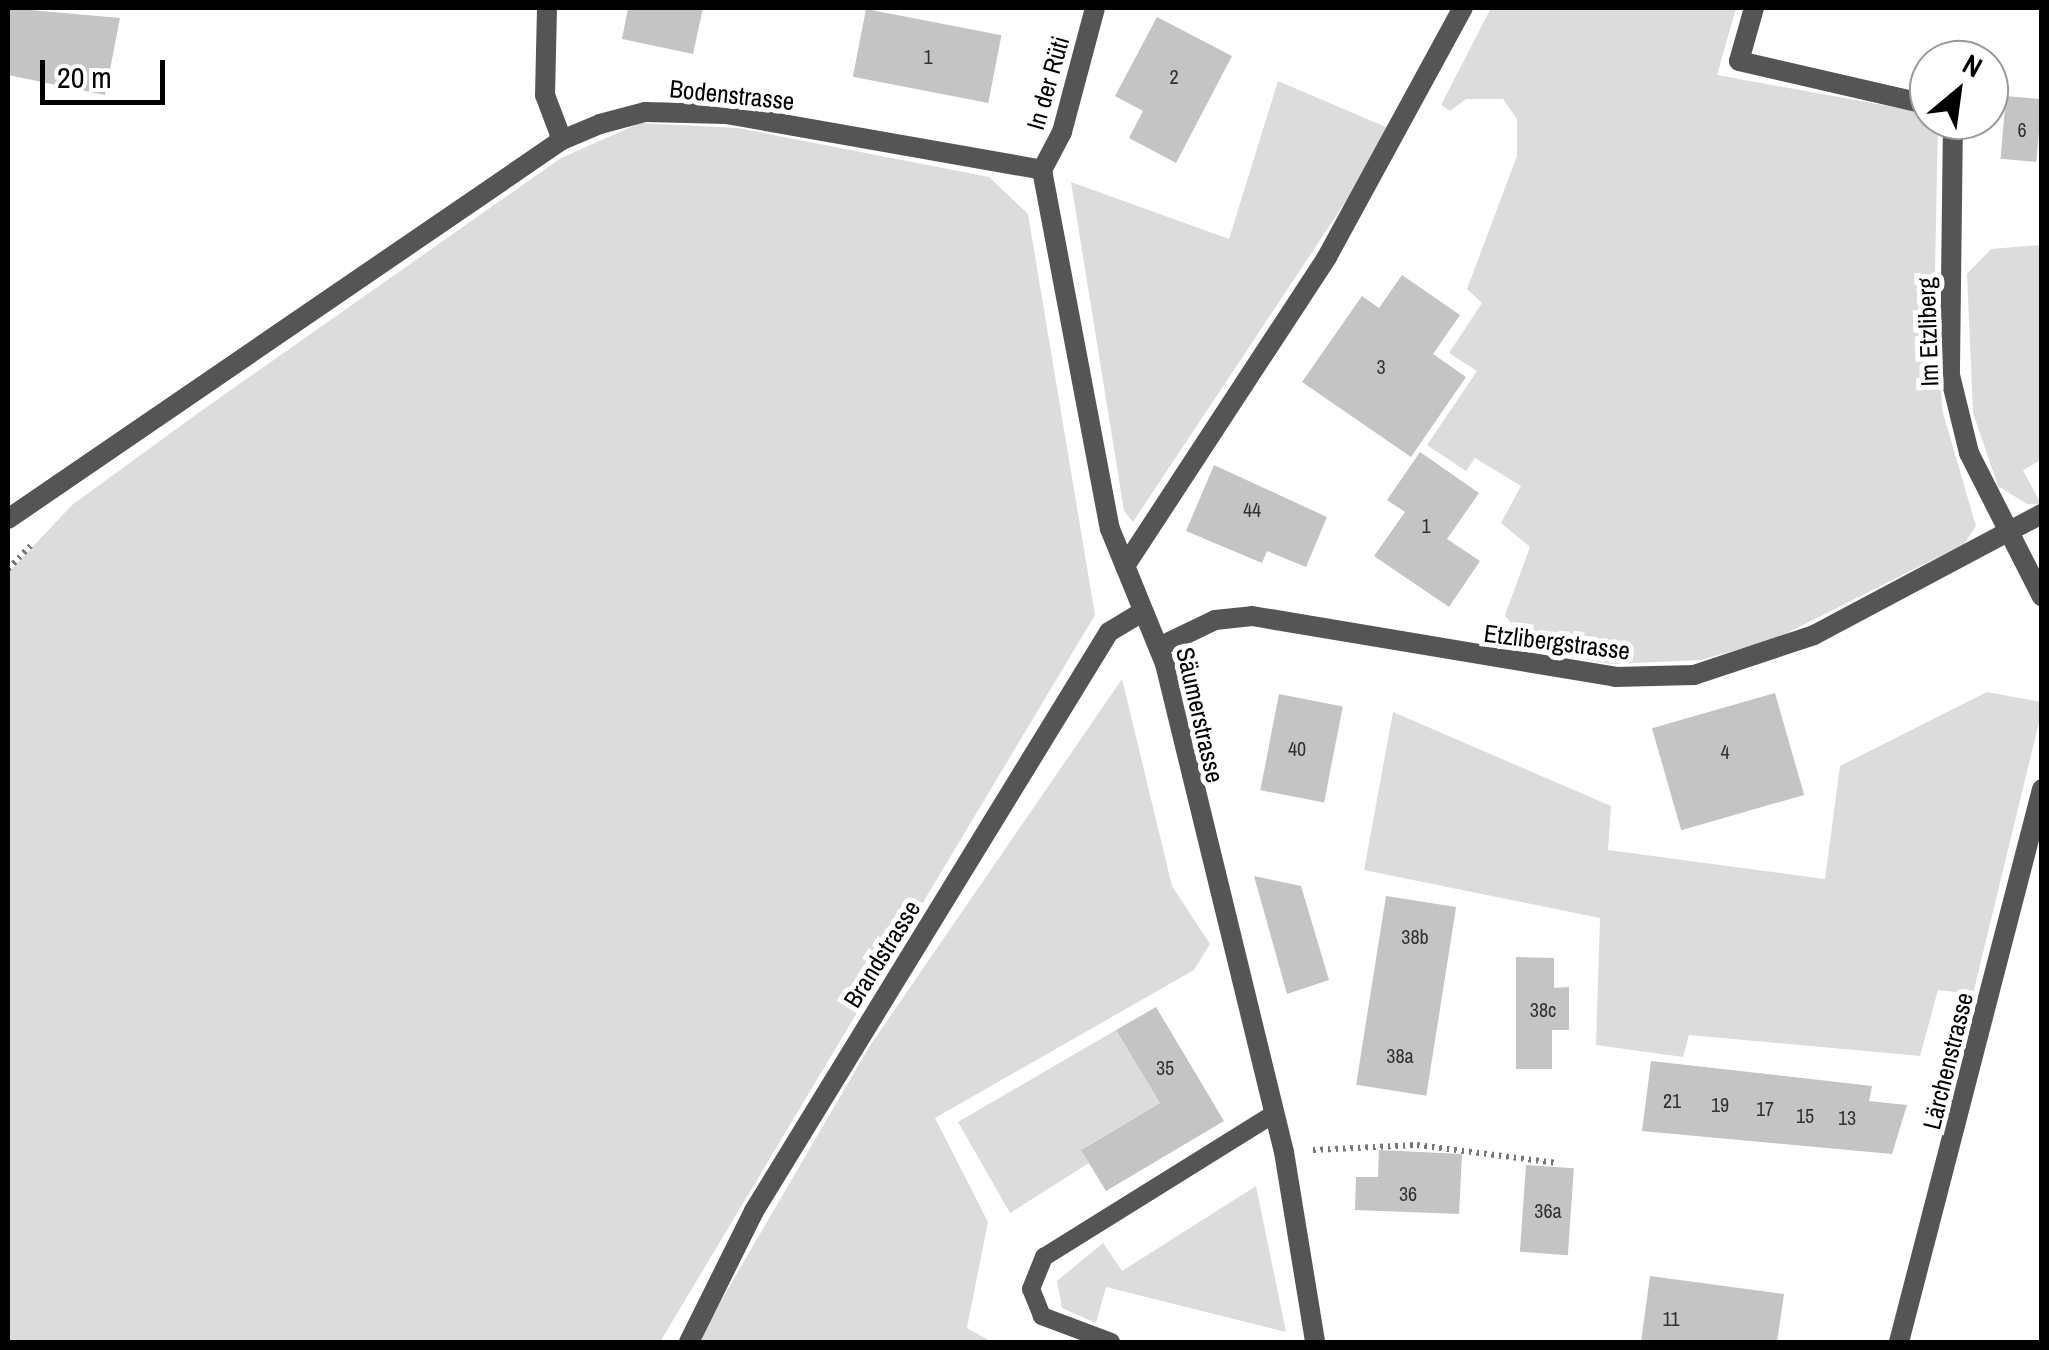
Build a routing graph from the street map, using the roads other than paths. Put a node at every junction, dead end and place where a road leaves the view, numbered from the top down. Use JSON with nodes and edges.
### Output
{"nodes":[{"id":1,"x":547,"y":8,"type":"edge"},
{"id":2,"x":1095,"y":8,"type":"edge"},
{"id":3,"x":1463,"y":8,"type":"edge"},
{"id":4,"x":1754,"y":8,"type":"edge"},
{"id":5,"x":1909,"y":100,"type":"edge"},
{"id":6,"x":562,"y":140,"type":"junction"},
{"id":7,"x":1953,"y":140,"type":"edge"},
{"id":8,"x":1042,"y":170,"type":"junction"},
{"id":9,"x":2042,"y":514,"type":"edge"},
{"id":10,"x":8,"y":519,"type":"edge"},
{"id":11,"x":2007,"y":533,"type":"junction"},
{"id":12,"x":1125,"y":566,"type":"junction"},
{"id":13,"x":2042,"y":597,"type":"edge"},
{"id":14,"x":1142,"y":612,"type":"junction"},
{"id":15,"x":1160,"y":646,"type":"junction"},
{"id":16,"x":2042,"y":789,"type":"edge"},
{"id":17,"x":1275,"y":1113,"type":"junction"},
{"id":18,"x":689,"y":1342,"type":"edge"},
{"id":19,"x":1112,"y":1342,"type":"edge"},
{"id":20,"x":1315,"y":1342,"type":"edge"},
{"id":21,"x":1899,"y":1342,"type":"edge"}],
"edges":[{"from":1,"to":6,"type":"street"},
{"from":2,"to":8,"type":"street","name":"In der Rüti"},
{"from":3,"to":12,"type":"street"},
{"from":4,"to":5,"type":"street"},
{"from":6,"to":8,"type":"street","name":"Bodenstrasse"},
{"from":6,"to":10,"type":"street","name":"Bodenstrasse"},
{"from":7,"to":11,"type":"street","name":"Im Etzliberg"},
{"from":8,"to":12,"type":"street"},
{"from":9,"to":11,"type":"street","name":"Etzlibergstrasse"},
{"from":11,"to":13,"type":"street"},
{"from":11,"to":15,"type":"street","name":"Etzlibergstrasse"},
{"from":12,"to":14,"type":"street","name":"Säumerstrasse"},
{"from":14,"to":15,"type":"street","name":"Säumerstrasse"},
{"from":14,"to":18,"type":"street","name":"Brandstrasse"},
{"from":15,"to":17,"type":"street","name":"Säumerstrasse"},
{"from":16,"to":21,"type":"street","name":"Lärchenstrasse"},
{"from":17,"to":19,"type":"lane"},
{"from":17,"to":20,"type":"street","name":"Säumerstrasse"}]}
